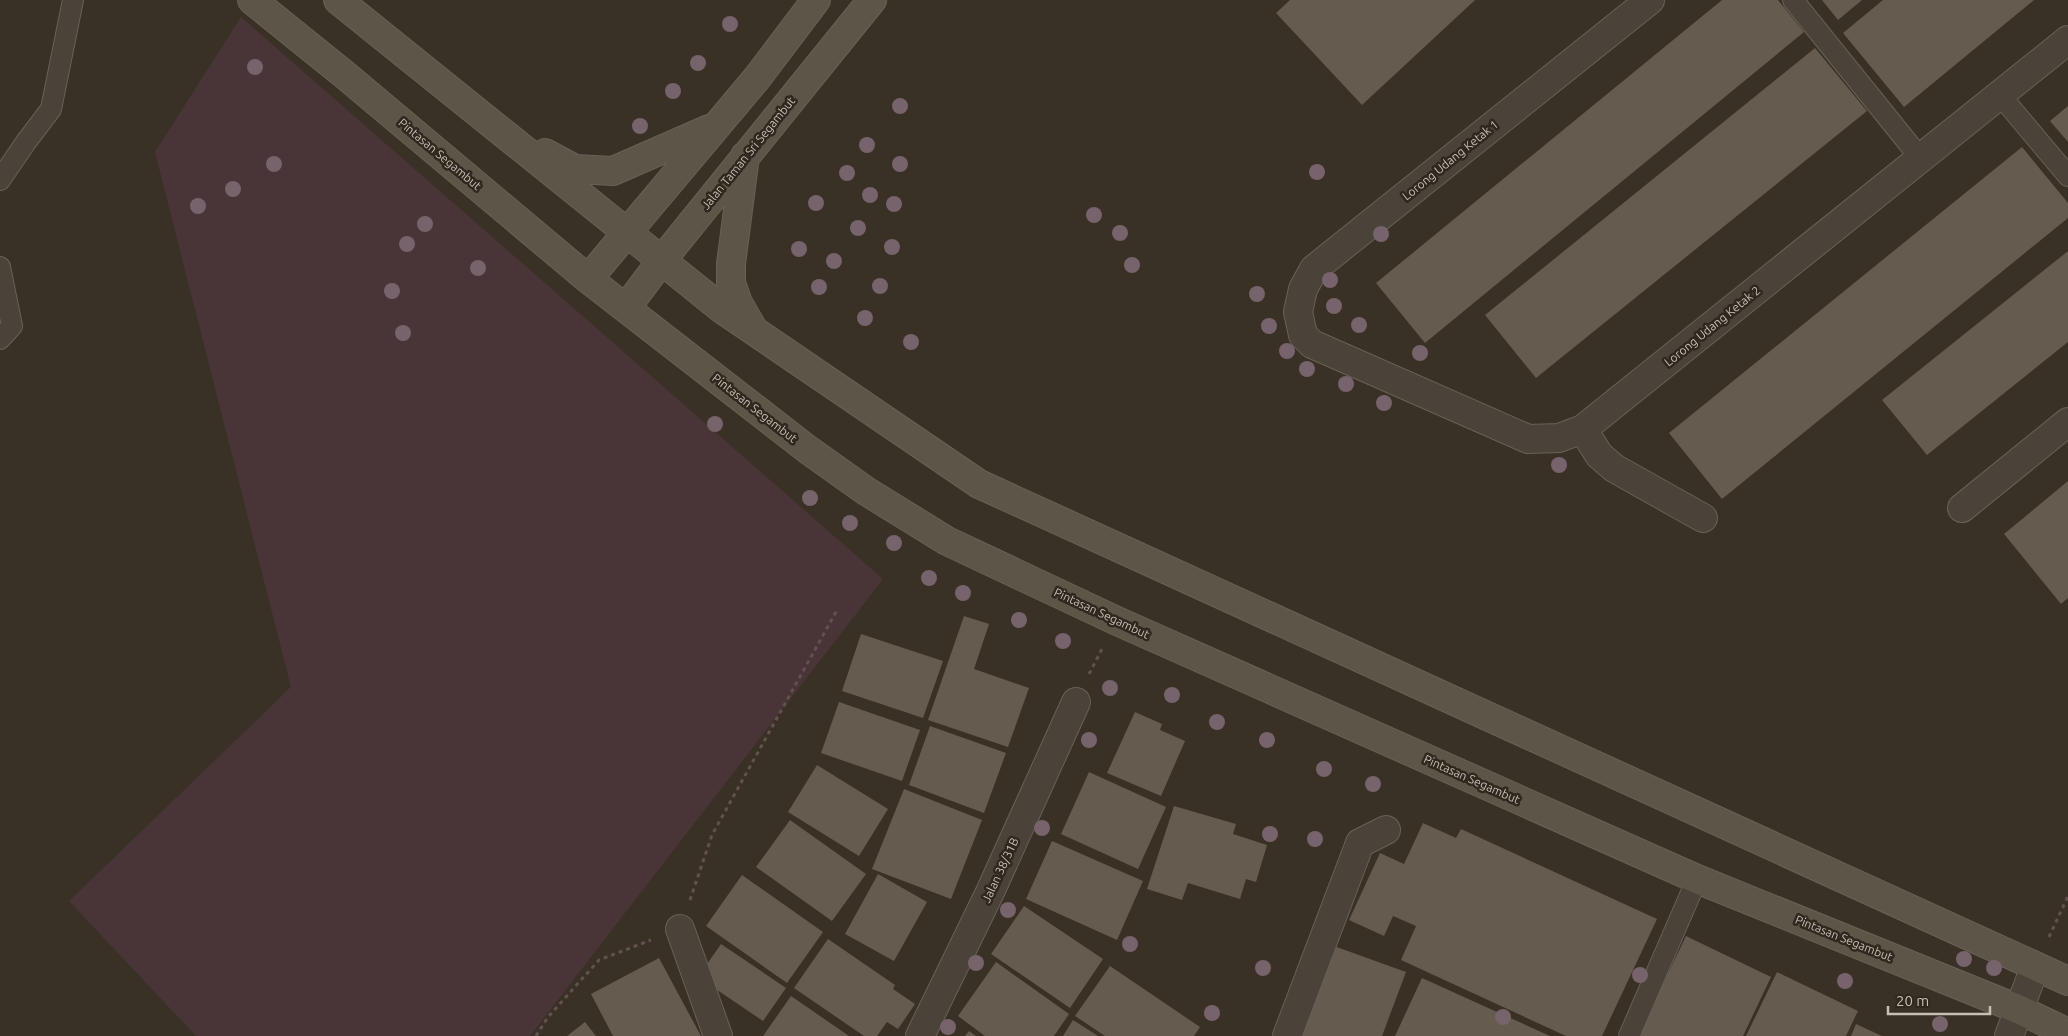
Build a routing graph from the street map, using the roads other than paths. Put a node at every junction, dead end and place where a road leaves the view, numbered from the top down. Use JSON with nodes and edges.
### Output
{"nodes":[{"id":1,"x":73,"y":0,"type":"edge"},
{"id":2,"x":252,"y":0,"type":"edge"},
{"id":3,"x":338,"y":0,"type":"edge"},
{"id":4,"x":816,"y":0,"type":"edge"},
{"id":5,"x":872,"y":0,"type":"edge"},
{"id":6,"x":1650,"y":0,"type":"edge"},
{"id":7,"x":1793,"y":0,"type":"edge"},
{"id":8,"x":2068,"y":40,"type":"edge"},
{"id":9,"x":2000,"y":95,"type":"junction"},
{"id":10,"x":716,"y":127,"type":"junction"},
{"id":11,"x":499,"y":129,"type":"junction"},
{"id":12,"x":745,"y":156,"type":"junction"},
{"id":13,"x":1921,"y":159,"type":"junction"},
{"id":14,"x":2068,"y":176,"type":"edge"},
{"id":15,"x":0,"y":180,"type":"edge"},
{"id":16,"x":627,"y":232,"type":"junction"},
{"id":17,"x":662,"y":260,"type":"junction"},
{"id":18,"x":0,"y":267,"type":"edge"},
{"id":19,"x":588,"y":279,"type":"junction"},
{"id":20,"x":626,"y":308,"type":"junction"},
{"id":21,"x":754,"y":330,"type":"junction"},
{"id":22,"x":0,"y":339,"type":"edge"},
{"id":23,"x":1312,"y":344,"type":"joint"},
{"id":24,"x":2068,"y":422,"type":"edge"},
{"id":25,"x":1583,"y":429,"type":"junction"},
{"id":26,"x":1962,"y":508,"type":"dead end"},
{"id":27,"x":1703,"y":518,"type":"dead end"},
{"id":28,"x":1076,"y":702,"type":"road end"},
{"id":29,"x":1386,"y":830,"type":"dead end"},
{"id":30,"x":1697,"y":879,"type":"junction"},
{"id":31,"x":680,"y":929,"type":"road end"},
{"id":32,"x":2034,"y":967,"type":"junction"},
{"id":33,"x":2068,"y":981,"type":"edge"},
{"id":34,"x":2018,"y":1009,"type":"junction"},
{"id":35,"x":2068,"y":1033,"type":"edge"},
{"id":36,"x":718,"y":1036,"type":"edge"},
{"id":37,"x":920,"y":1036,"type":"edge"},
{"id":38,"x":1287,"y":1036,"type":"edge"},
{"id":39,"x":1630,"y":1036,"type":"edge"},
{"id":40,"x":2009,"y":1036,"type":"edge"}],
"edges":[{"from":1,"to":15,"type":"lane"},
{"from":2,"to":19,"type":"main road","name":"Pintasan Segambut"},
{"from":3,"to":11,"type":"main road"},
{"from":4,"to":10,"type":"main road"},
{"from":5,"to":12,"type":"main road","name":"Jalan Taman Sri Segambut"},
{"from":6,"to":23,"type":"street","name":"Lorong Udang Ketak 1"},
{"from":7,"to":13,"type":"lane"},
{"from":8,"to":9,"type":"street","name":"Lorong Udang Ketak 2"},
{"from":9,"to":13,"type":"street","name":"Lorong Udang Ketak 2"},
{"from":9,"to":14,"type":"lane"},
{"from":10,"to":11,"type":"main road"},
{"from":10,"to":16,"type":"main road"},
{"from":11,"to":16,"type":"main road"},
{"from":12,"to":17,"type":"main road","name":"Jalan Taman Sri Segambut"},
{"from":12,"to":21,"type":"main road"},
{"from":13,"to":25,"type":"street","name":"Lorong Udang Ketak 2"},
{"from":16,"to":17,"type":"main road"},
{"from":16,"to":19,"type":"main road"},
{"from":17,"to":20,"type":"main road","name":"Jalan Taman Sri Segambut"},
{"from":17,"to":21,"type":"main road"},
{"from":18,"to":22,"type":"lane"},
{"from":19,"to":20,"type":"main road","name":"Pintasan Segambut"},
{"from":20,"to":30,"type":"main road","name":"Pintasan Segambut"},
{"from":21,"to":32,"type":"main road"},
{"from":23,"to":25,"type":"street","name":"Lorong Udang Ketak 2"},
{"from":24,"to":26,"type":"street"},
{"from":25,"to":27,"type":"street"},
{"from":28,"to":37,"type":"street","name":"Jalan 38/31B"},
{"from":29,"to":38,"type":"street"},
{"from":30,"to":34,"type":"main road","name":"Pintasan Segambut"},
{"from":30,"to":39,"type":"lane"},
{"from":31,"to":36,"type":"street"},
{"from":32,"to":33,"type":"main road"},
{"from":32,"to":34,"type":"street"},
{"from":34,"to":35,"type":"main road","name":"Pintasan Segambut"},
{"from":34,"to":40,"type":"street"}]}
